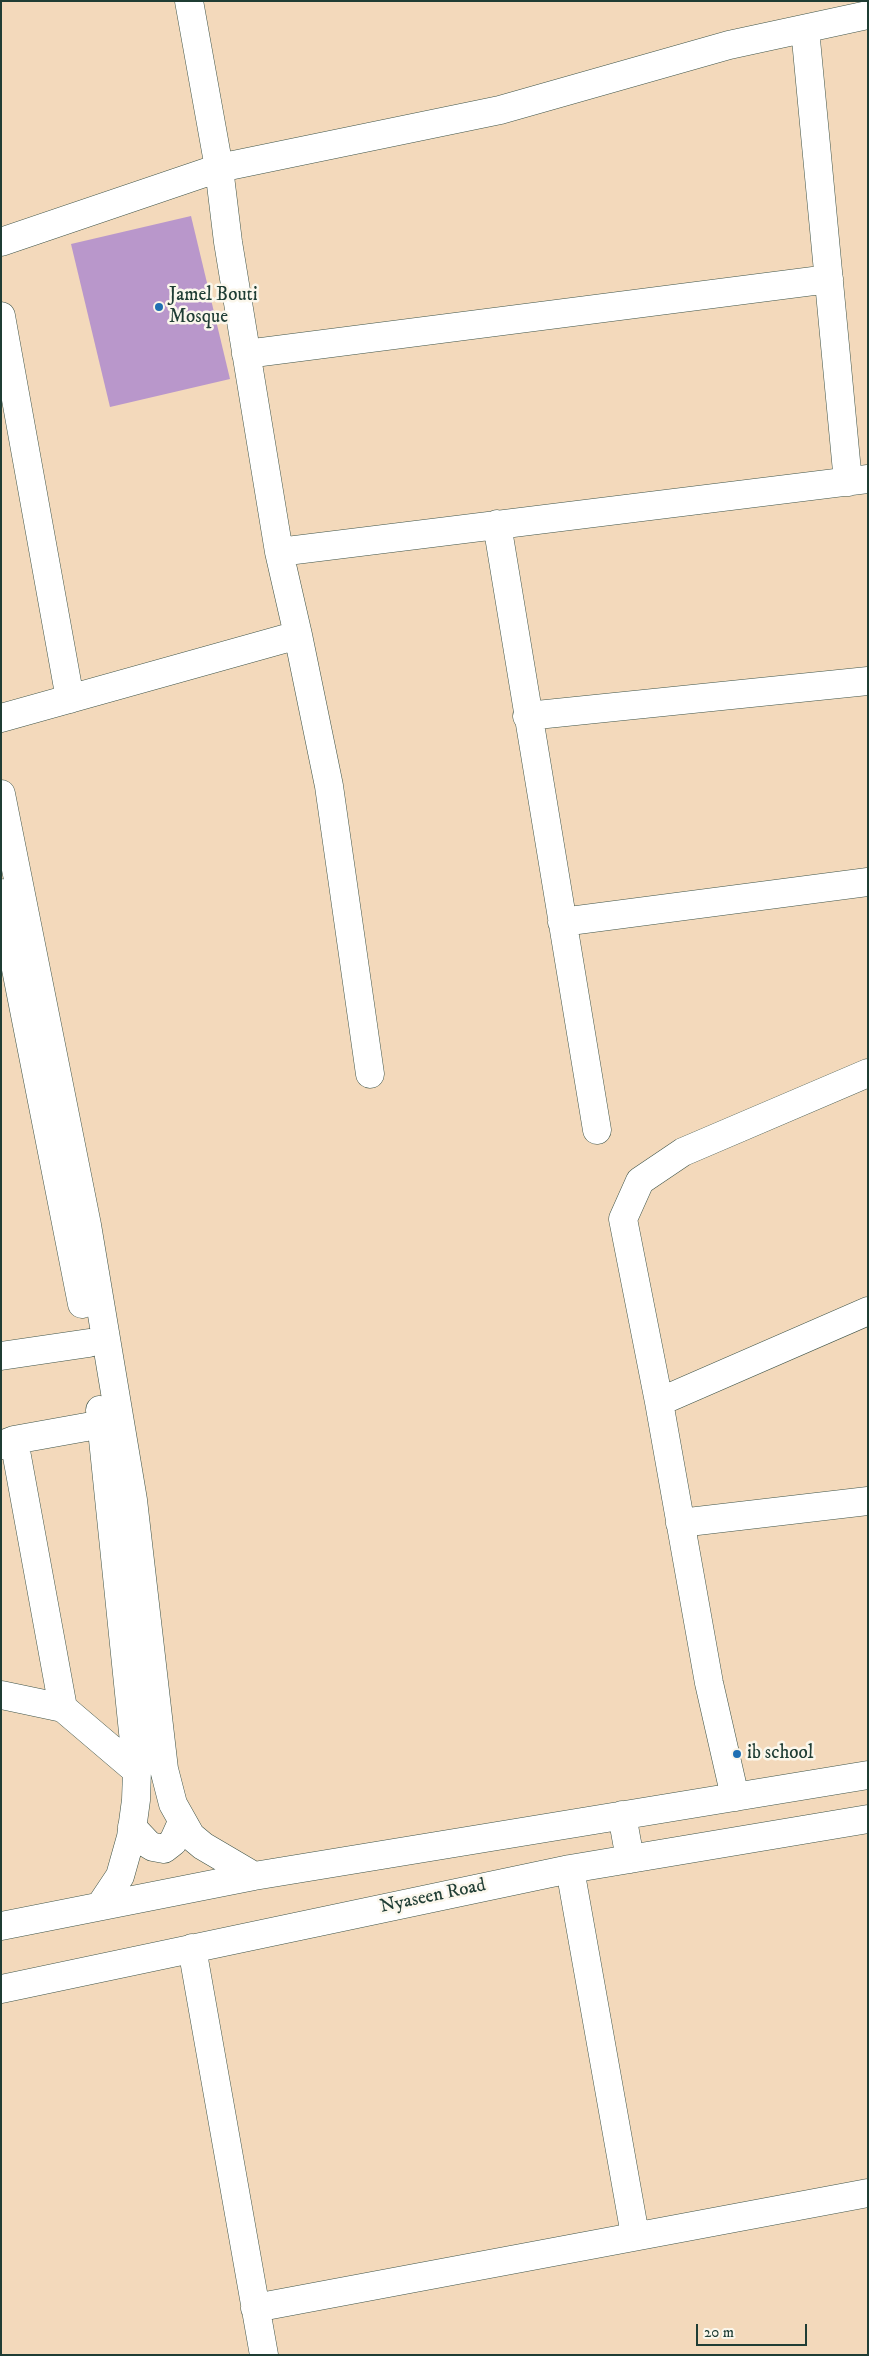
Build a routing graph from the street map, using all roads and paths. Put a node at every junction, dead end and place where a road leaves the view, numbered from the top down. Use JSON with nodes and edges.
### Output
{"nodes":[{"id":1,"x":189,"y":1,"type":"edge"},
{"id":2,"x":868,"y":15,"type":"edge"},
{"id":3,"x":805,"y":29,"type":"junction"},
{"id":4,"x":218,"y":168,"type":"junction"},
{"id":5,"x":1,"y":242,"type":"edge"},
{"id":6,"x":829,"y":280,"type":"junction"},
{"id":7,"x":1,"y":316,"type":"edge"},
{"id":8,"x":246,"y":354,"type":"junction"},
{"id":9,"x":858,"y":481,"type":"edge"},
{"id":10,"x":496,"y":524,"type":"junction"},
{"id":11,"x":279,"y":552,"type":"junction"},
{"id":12,"x":298,"y":634,"type":"junction"},
{"id":13,"x":868,"y":681,"type":"edge"},
{"id":14,"x":70,"y":698,"type":"junction"},
{"id":15,"x":527,"y":716,"type":"junction"},
{"id":16,"x":1,"y":718,"type":"edge"},
{"id":17,"x":1,"y":794,"type":"edge"},
{"id":18,"x":868,"y":882,"type":"edge"},
{"id":19,"x":1,"y":893,"type":"edge"},
{"id":20,"x":562,"y":922,"type":"junction"},
{"id":21,"x":868,"y":1073,"type":"edge"},
{"id":22,"x":370,"y":1074,"type":"dead end"},
{"id":23,"x":597,"y":1130,"type":"dead end"},
{"id":24,"x":868,"y":1311,"type":"edge"},
{"id":25,"x":89,"y":1343,"type":"junction"},
{"id":26,"x":1,"y":1356,"type":"edge"},
{"id":27,"x":659,"y":1402,"type":"junction"},
{"id":28,"x":103,"y":1424,"type":"junction"},
{"id":29,"x":7,"y":1442,"type":"edge"},
{"id":30,"x":868,"y":1501,"type":"edge"},
{"id":31,"x":680,"y":1522,"type":"junction"},
{"id":32,"x":1,"y":1695,"type":"edge"},
{"id":33,"x":63,"y":1708,"type":"junction"},
{"id":34,"x":137,"y":1771,"type":"junction"},
{"id":35,"x":868,"y":1775,"type":"edge"},
{"id":36,"x":735,"y":1797,"type":"junction"},
{"id":37,"x":622,"y":1815,"type":"junction"},
{"id":38,"x":868,"y":1819,"type":"edge"},
{"id":39,"x":182,"y":1822,"type":"junction"},
{"id":40,"x":132,"y":1827,"type":"junction"},
{"id":41,"x":630,"y":1859,"type":"junction"},
{"id":42,"x":570,"y":1869,"type":"junction"},
{"id":43,"x":254,"y":1876,"type":"junction"},
{"id":44,"x":100,"y":1906,"type":"junction"},
{"id":45,"x":1,"y":1926,"type":"edge"},
{"id":46,"x":192,"y":1948,"type":"junction"},
{"id":47,"x":1,"y":1989,"type":"edge"},
{"id":48,"x":868,"y":2193,"type":"edge"},
{"id":49,"x":635,"y":2235,"type":"junction"},
{"id":50,"x":255,"y":2308,"type":"junction"},
{"id":51,"x":264,"y":2355,"type":"edge"}],
"edges":[{"from":1,"to":4,"type":"street"},
{"from":2,"to":3,"type":"street"},
{"from":3,"to":4,"type":"street"},
{"from":3,"to":6,"type":"street"},
{"from":4,"to":5,"type":"street"},
{"from":4,"to":8,"type":"street"},
{"from":6,"to":8,"type":"street"},
{"from":6,"to":9,"type":"street"},
{"from":7,"to":14,"type":"street"},
{"from":8,"to":11,"type":"street"},
{"from":9,"to":10,"type":"street"},
{"from":10,"to":11,"type":"street"},
{"from":10,"to":15,"type":"street"},
{"from":11,"to":12,"type":"street"},
{"from":12,"to":14,"type":"street"},
{"from":12,"to":22,"type":"street"},
{"from":13,"to":15,"type":"street"},
{"from":14,"to":16,"type":"street"},
{"from":15,"to":20,"type":"street"},
{"from":17,"to":39,"type":"street"},
{"from":18,"to":20,"type":"street"},
{"from":19,"to":25,"type":"street"},
{"from":20,"to":23,"type":"street"},
{"from":21,"to":27,"type":"street"},
{"from":24,"to":27,"type":"street"},
{"from":25,"to":26,"type":"street"},
{"from":25,"to":28,"type":"street"},
{"from":27,"to":31,"type":"street"},
{"from":28,"to":29,"type":"street"},
{"from":28,"to":34,"type":"street"},
{"from":29,"to":33,"type":"street"},
{"from":30,"to":31,"type":"street"},
{"from":31,"to":36,"type":"street"},
{"from":32,"to":33,"type":"street"},
{"from":33,"to":34,"type":"street"},
{"from":34,"to":40,"type":"street"},
{"from":35,"to":36,"type":"street"},
{"from":36,"to":37,"type":"street"},
{"from":37,"to":41,"type":"street"},
{"from":37,"to":43,"type":"street"},
{"from":38,"to":41,"type":"street","name":"Nyaseen Road"},
{"from":39,"to":40,"type":"street"},
{"from":39,"to":43,"type":"street"},
{"from":40,"to":44,"type":"street"},
{"from":41,"to":42,"type":"street","name":"Nyaseen Road"},
{"from":42,"to":46,"type":"street","name":"Nyaseen Road"},
{"from":42,"to":49,"type":"street"},
{"from":43,"to":44,"type":"street"},
{"from":44,"to":45,"type":"street"},
{"from":46,"to":47,"type":"street","name":"Nyaseen Road"},
{"from":46,"to":50,"type":"street"},
{"from":48,"to":49,"type":"street"},
{"from":49,"to":50,"type":"street"},
{"from":50,"to":51,"type":"street"}]}
